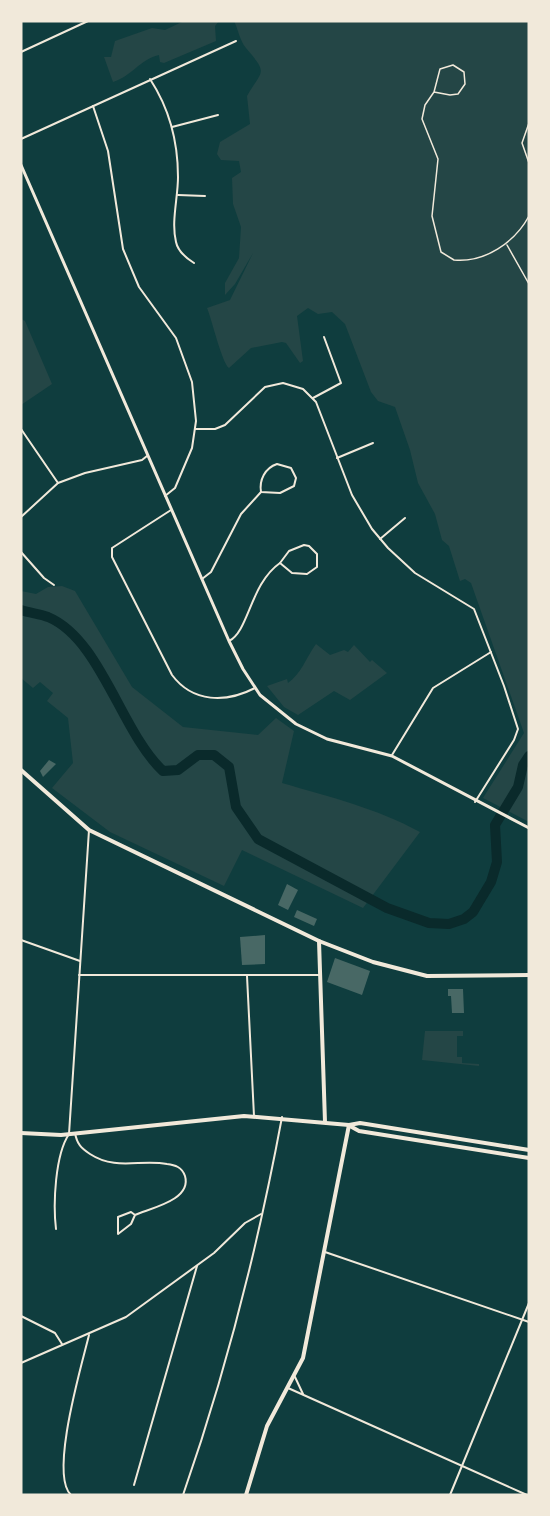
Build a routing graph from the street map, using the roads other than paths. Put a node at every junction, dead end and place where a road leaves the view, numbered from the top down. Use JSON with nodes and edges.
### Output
{"nodes":[{"id":1,"x":88,"y":21,"type":"edge"},
{"id":2,"x":236,"y":40,"type":"dead end"},
{"id":3,"x":21,"y":52,"type":"edge"},
{"id":4,"x":150,"y":79,"type":"junction"},
{"id":5,"x":93,"y":106,"type":"junction"},
{"id":6,"x":218,"y":115,"type":"dead end"},
{"id":7,"x":172,"y":127,"type":"junction"},
{"id":8,"x":21,"y":139,"type":"edge"},
{"id":9,"x":21,"y":165,"type":"edge"},
{"id":10,"x":177,"y":195,"type":"junction"},
{"id":11,"x":205,"y":196,"type":"dead end"},
{"id":12,"x":194,"y":263,"type":"dead end"},
{"id":13,"x":324,"y":337,"type":"dead end"},
{"id":14,"x":313,"y":398,"type":"junction"},
{"id":15,"x":21,"y":429,"type":"edge"},
{"id":16,"x":195,"y":429,"type":"junction"},
{"id":17,"x":374,"y":443,"type":"dead end"},
{"id":18,"x":147,"y":456,"type":"junction"},
{"id":19,"x":337,"y":458,"type":"junction"},
{"id":20,"x":58,"y":483,"type":"junction"},
{"id":21,"x":261,"y":492,"type":"junction"},
{"id":22,"x":165,"y":496,"type":"junction"},
{"id":23,"x":171,"y":510,"type":"junction"},
{"id":24,"x":21,"y":517,"type":"edge"},
{"id":25,"x":405,"y":518,"type":"dead end"},
{"id":26,"x":380,"y":539,"type":"junction"},
{"id":27,"x":21,"y":552,"type":"edge"},
{"id":28,"x":280,"y":563,"type":"junction"},
{"id":29,"x":202,"y":579,"type":"junction"},
{"id":30,"x":54,"y":585,"type":"dead end"},
{"id":31,"x":229,"y":641,"type":"junction"},
{"id":32,"x":491,"y":652,"type":"junction"},
{"id":33,"x":255,"y":688,"type":"junction"},
{"id":34,"x":392,"y":756,"type":"junction"},
{"id":35,"x":21,"y":771,"type":"edge"},
{"id":36,"x":475,"y":802,"type":"junction"},
{"id":37,"x":529,"y":828,"type":"edge"},
{"id":38,"x":89,"y":830,"type":"junction"},
{"id":39,"x":21,"y":940,"type":"edge"},
{"id":40,"x":319,"y":941,"type":"junction"},
{"id":41,"x":80,"y":961,"type":"junction"},
{"id":42,"x":79,"y":975,"type":"junction"},
{"id":43,"x":320,"y":975,"type":"junction"},
{"id":44,"x":529,"y":975,"type":"edge"},
{"id":45,"x":247,"y":976,"type":"junction"},
{"id":46,"x":254,"y":1116,"type":"junction"},
{"id":47,"x":282,"y":1117,"type":"junction"},
{"id":48,"x":325,"y":1122,"type":"junction"},
{"id":49,"x":349,"y":1125,"type":"junction"},
{"id":50,"x":413,"y":1132,"type":"junction"},
{"id":51,"x":21,"y":1133,"type":"edge"},
{"id":52,"x":75,"y":1133,"type":"junction"},
{"id":53,"x":69,"y":1134,"type":"junction"},
{"id":54,"x":412,"y":1139,"type":"junction"},
{"id":55,"x":488,"y":1143,"type":"junction"},
{"id":56,"x":529,"y":1150,"type":"edge"},
{"id":57,"x":486,"y":1151,"type":"junction"},
{"id":58,"x":529,"y":1158,"type":"edge"},
{"id":59,"x":261,"y":1214,"type":"junction"},
{"id":60,"x":135,"y":1215,"type":"junction"},
{"id":61,"x":56,"y":1229,"type":"dead end"},
{"id":62,"x":324,"y":1252,"type":"junction"},
{"id":63,"x":197,"y":1266,"type":"junction"},
{"id":64,"x":529,"y":1303,"type":"edge"},
{"id":65,"x":21,"y":1316,"type":"edge"},
{"id":66,"x":522,"y":1320,"type":"junction"},
{"id":67,"x":529,"y":1322,"type":"edge"},
{"id":68,"x":89,"y":1334,"type":"junction"},
{"id":69,"x":63,"y":1345,"type":"junction"},
{"id":70,"x":21,"y":1363,"type":"edge"},
{"id":71,"x":295,"y":1377,"type":"junction"},
{"id":72,"x":288,"y":1388,"type":"junction"},
{"id":73,"x":303,"y":1394,"type":"junction"},
{"id":74,"x":462,"y":1466,"type":"junction"},
{"id":75,"x":134,"y":1485,"type":"dead end"},
{"id":76,"x":71,"y":1495,"type":"edge"},
{"id":77,"x":183,"y":1495,"type":"edge"},
{"id":78,"x":246,"y":1495,"type":"edge"},
{"id":79,"x":450,"y":1495,"type":"edge"},
{"id":80,"x":527,"y":1495,"type":"edge"}],
"edges":[{"from":1,"to":3,"type":"street"},
{"from":2,"to":4,"type":"street"},
{"from":4,"to":5,"type":"street"},
{"from":4,"to":7,"type":"street"},
{"from":5,"to":8,"type":"street"},
{"from":5,"to":16,"type":"street"},
{"from":6,"to":7,"type":"street"},
{"from":7,"to":10,"type":"street"},
{"from":9,"to":18,"type":"street"},
{"from":10,"to":11,"type":"street"},
{"from":10,"to":12,"type":"street"},
{"from":13,"to":14,"type":"street"},
{"from":14,"to":16,"type":"street"},
{"from":14,"to":19,"type":"street"},
{"from":15,"to":20,"type":"street"},
{"from":16,"to":22,"type":"street"},
{"from":17,"to":19,"type":"street"},
{"from":18,"to":20,"type":"street"},
{"from":18,"to":22,"type":"street"},
{"from":19,"to":26,"type":"street"},
{"from":20,"to":24,"type":"street"},
{"from":21,"to":21,"type":"street"},
{"from":21,"to":29,"type":"street"},
{"from":22,"to":23,"type":"street"},
{"from":23,"to":29,"type":"street"},
{"from":23,"to":33,"type":"street"},
{"from":25,"to":26,"type":"street"},
{"from":26,"to":32,"type":"street"},
{"from":27,"to":30,"type":"street"},
{"from":28,"to":28,"type":"street"},
{"from":28,"to":31,"type":"street"},
{"from":29,"to":31,"type":"street"},
{"from":31,"to":33,"type":"street"},
{"from":32,"to":34,"type":"street"},
{"from":32,"to":36,"type":"street"},
{"from":33,"to":34,"type":"street"},
{"from":34,"to":36,"type":"street"},
{"from":35,"to":38,"type":"main road"},
{"from":36,"to":37,"type":"street"},
{"from":38,"to":40,"type":"main road"},
{"from":38,"to":41,"type":"street"},
{"from":39,"to":41,"type":"street"},
{"from":40,"to":43,"type":"main road"},
{"from":40,"to":44,"type":"main road"},
{"from":41,"to":42,"type":"street"},
{"from":42,"to":45,"type":"street"},
{"from":42,"to":53,"type":"street"},
{"from":43,"to":45,"type":"street"},
{"from":43,"to":48,"type":"main road"},
{"from":45,"to":46,"type":"street"},
{"from":46,"to":47,"type":"main road"},
{"from":46,"to":52,"type":"main road"},
{"from":47,"to":48,"type":"main road"},
{"from":47,"to":59,"type":"street"},
{"from":48,"to":49,"type":"main road"},
{"from":49,"to":50,"type":"main road"},
{"from":49,"to":54,"type":"main road"},
{"from":49,"to":62,"type":"main road"},
{"from":50,"to":54,"type":"main road"},
{"from":50,"to":55,"type":"main road"},
{"from":51,"to":53,"type":"main road"},
{"from":52,"to":53,"type":"main road"},
{"from":52,"to":60,"type":"street"},
{"from":53,"to":61,"type":"street"},
{"from":54,"to":57,"type":"main road"},
{"from":55,"to":56,"type":"main road"},
{"from":55,"to":57,"type":"main road"},
{"from":57,"to":58,"type":"main road"},
{"from":59,"to":63,"type":"street"},
{"from":59,"to":77,"type":"street"},
{"from":60,"to":60,"type":"street"},
{"from":62,"to":66,"type":"street"},
{"from":62,"to":71,"type":"main road"},
{"from":63,"to":68,"type":"street"},
{"from":63,"to":75,"type":"street"},
{"from":64,"to":66,"type":"street"},
{"from":65,"to":69,"type":"street"},
{"from":66,"to":67,"type":"street"},
{"from":66,"to":74,"type":"street"},
{"from":68,"to":69,"type":"street"},
{"from":68,"to":76,"type":"street"},
{"from":69,"to":70,"type":"street"},
{"from":71,"to":72,"type":"main road"},
{"from":71,"to":73,"type":"street"},
{"from":72,"to":73,"type":"street"},
{"from":72,"to":78,"type":"main road"},
{"from":73,"to":74,"type":"street"},
{"from":74,"to":79,"type":"street"},
{"from":74,"to":80,"type":"street"}]}
